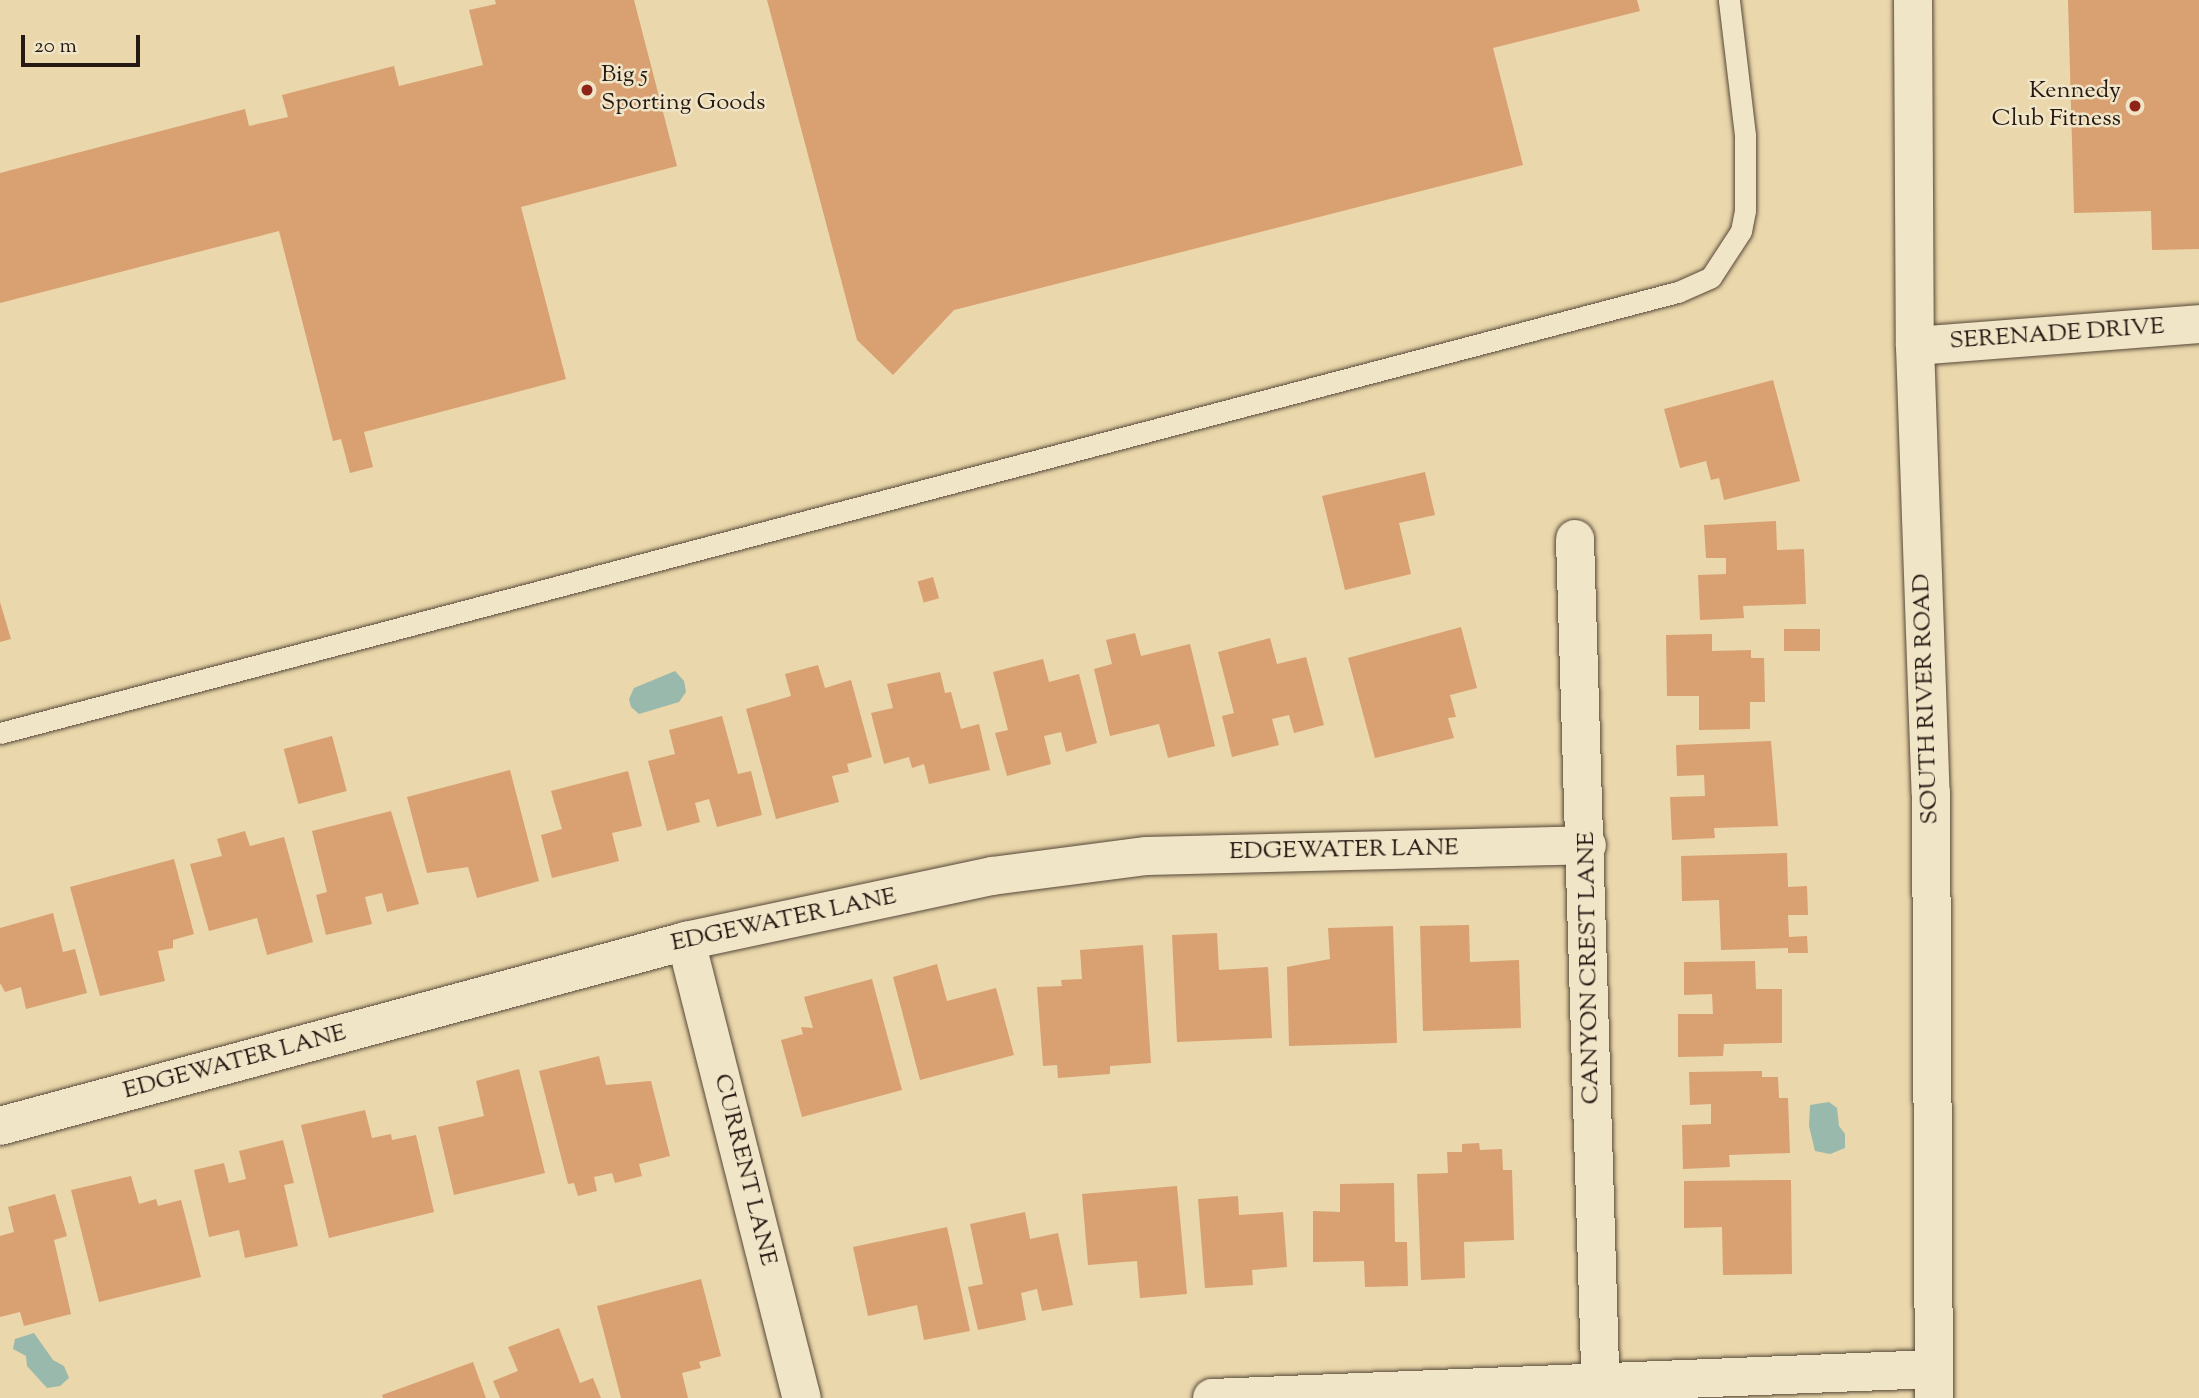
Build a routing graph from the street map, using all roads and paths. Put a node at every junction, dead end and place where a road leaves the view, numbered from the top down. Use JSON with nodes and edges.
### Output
{"nodes":[{"id":1,"x":1729,"y":0,"type":"edge"},
{"id":2,"x":1913,"y":0,"type":"edge"},
{"id":3,"x":2199,"y":324,"type":"edge"},
{"id":4,"x":1915,"y":346,"type":"junction"},
{"id":5,"x":1575,"y":539,"type":"dead end"},
{"id":6,"x":0,"y":733,"type":"edge"},
{"id":7,"x":1587,"y":845,"type":"junction"},
{"id":8,"x":686,"y":941,"type":"junction"},
{"id":9,"x":0,"y":1126,"type":"edge"},
{"id":10,"x":1933,"y":1383,"type":"edge"},
{"id":11,"x":1600,"y":1390,"type":"edge"},
{"id":12,"x":802,"y":1398,"type":"edge"},
{"id":13,"x":1212,"y":1398,"type":"edge"}],
"edges":[{"from":1,"to":6,"type":"lane"},
{"from":2,"to":4,"type":"street","name":"SOUTH RIVER ROAD"},
{"from":3,"to":4,"type":"street","name":"SERENADE DRIVE"},
{"from":4,"to":10,"type":"street","name":"SOUTH RIVER ROAD"},
{"from":5,"to":7,"type":"street","name":"CANYON CREST LANE"},
{"from":7,"to":8,"type":"street","name":"EDGEWATER LANE"},
{"from":7,"to":11,"type":"street","name":"CANYON CREST LANE"},
{"from":8,"to":9,"type":"street","name":"EDGEWATER LANE"},
{"from":8,"to":12,"type":"street","name":"CURRENT LANE"},
{"from":10,"to":11,"type":"street"},
{"from":11,"to":13,"type":"street"}]}
